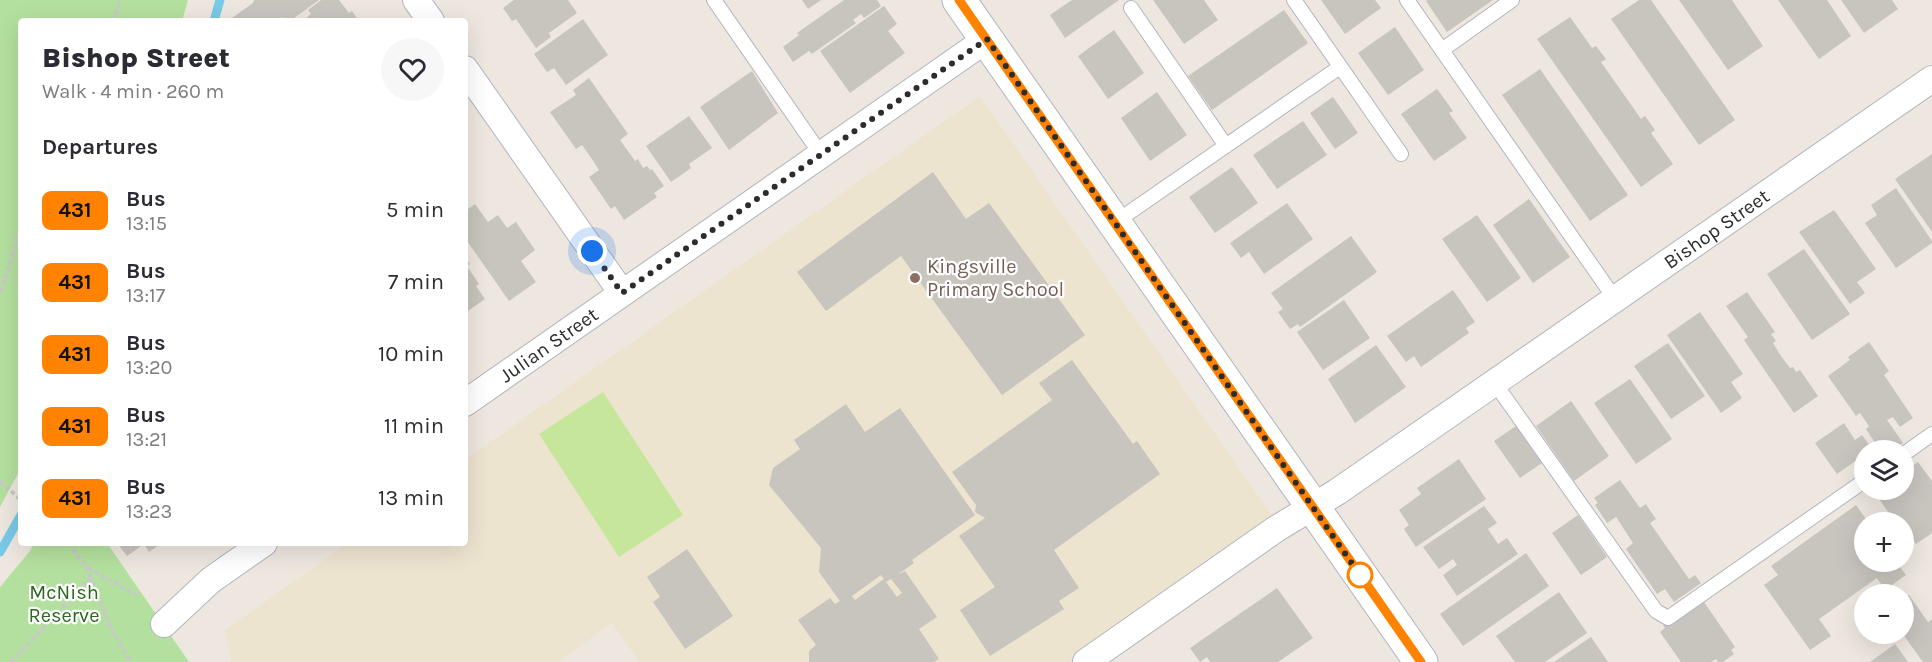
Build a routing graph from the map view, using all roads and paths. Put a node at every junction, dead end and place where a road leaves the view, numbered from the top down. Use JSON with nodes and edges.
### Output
{"nodes":[{"id":1,"x":122,"y":0,"type":"edge"},
{"id":2,"x":416,"y":0,"type":"edge"},
{"id":3,"x":714,"y":0,"type":"edge"},
{"id":4,"x":959,"y":0,"type":"edge"},
{"id":5,"x":1294,"y":0,"type":"edge"},
{"id":6,"x":1407,"y":0,"type":"edge"},
{"id":7,"x":1512,"y":0,"type":"edge"},
{"id":8,"x":1131,"y":8,"type":"dead end"},
{"id":9,"x":113,"y":18,"type":"edge"},
{"id":10,"x":429,"y":18,"type":"edge"},
{"id":11,"x":987,"y":39,"type":"junction"},
{"id":12,"x":1442,"y":50,"type":"junction"},
{"id":13,"x":1340,"y":67,"type":"junction"},
{"id":14,"x":468,"y":73,"type":"edge"},
{"id":15,"x":1932,"y":79,"type":"edge"},
{"id":16,"x":1226,"y":146,"type":"junction"},
{"id":17,"x":1401,"y":153,"type":"dead end"},
{"id":18,"x":822,"y":156,"type":"junction"},
{"id":19,"x":1114,"y":223,"type":"junction"},
{"id":20,"x":18,"y":237,"type":"edge"},
{"id":21,"x":0,"y":292,"type":"edge"},
{"id":22,"x":622,"y":293,"type":"junction"},
{"id":23,"x":1616,"y":299,"type":"junction"},
{"id":24,"x":1494,"y":382,"type":"junction"},
{"id":25,"x":468,"y":401,"type":"edge"},
{"id":26,"x":1932,"y":434,"type":"edge"},
{"id":27,"x":1914,"y":447,"type":"edge"},
{"id":28,"x":0,"y":481,"type":"edge"},
{"id":29,"x":1854,"y":488,"type":"edge"},
{"id":30,"x":18,"y":497,"type":"edge"},
{"id":31,"x":1312,"y":507,"type":"junction"},
{"id":32,"x":71,"y":546,"type":"edge"},
{"id":33,"x":260,"y":546,"type":"edge"},
{"id":34,"x":87,"y":568,"type":"junction"},
{"id":35,"x":92,"y":578,"type":"junction"},
{"id":36,"x":136,"y":595,"type":"dead end"},
{"id":37,"x":164,"y":624,"type":"dead end"},
{"id":38,"x":11,"y":662,"type":"edge"},
{"id":39,"x":131,"y":662,"type":"edge"},
{"id":40,"x":1086,"y":662,"type":"edge"},
{"id":41,"x":1421,"y":662,"type":"edge"}],
"edges":[{"from":1,"to":9,"type":"path"},
{"from":2,"to":10,"type":"street"},
{"from":3,"to":18,"type":"lane"},
{"from":4,"to":11,"type":"main road"},
{"from":5,"to":13,"type":"lane"},
{"from":6,"to":12,"type":"lane"},
{"from":7,"to":12,"type":"lane"},
{"from":8,"to":16,"type":"lane"},
{"from":11,"to":18,"type":"street","name":"Julian Street"},
{"from":11,"to":19,"type":"main road"},
{"from":12,"to":23,"type":"lane"},
{"from":13,"to":16,"type":"lane"},
{"from":13,"to":17,"type":"lane"},
{"from":14,"to":22,"type":"street"},
{"from":15,"to":23,"type":"street","name":"Bishop Street"},
{"from":16,"to":19,"type":"lane"},
{"from":18,"to":22,"type":"street","name":"Julian Street"},
{"from":19,"to":31,"type":"main road"},
{"from":20,"to":21,"type":"path"},
{"from":22,"to":25,"type":"street","name":"Julian Street"},
{"from":23,"to":24,"type":"street","name":"Bishop Street"},
{"from":24,"to":29,"type":"lane"},
{"from":24,"to":31,"type":"street","name":"Bishop Street"},
{"from":26,"to":27,"type":"lane"},
{"from":28,"to":30,"type":"path"},
{"from":31,"to":40,"type":"street","name":"Bishop Street"},
{"from":31,"to":41,"type":"main road"},
{"from":32,"to":34,"type":"path"},
{"from":33,"to":37,"type":"street"},
{"from":34,"to":35,"type":"path"},
{"from":34,"to":36,"type":"path"},
{"from":35,"to":38,"type":"path"},
{"from":35,"to":39,"type":"path"}]}
